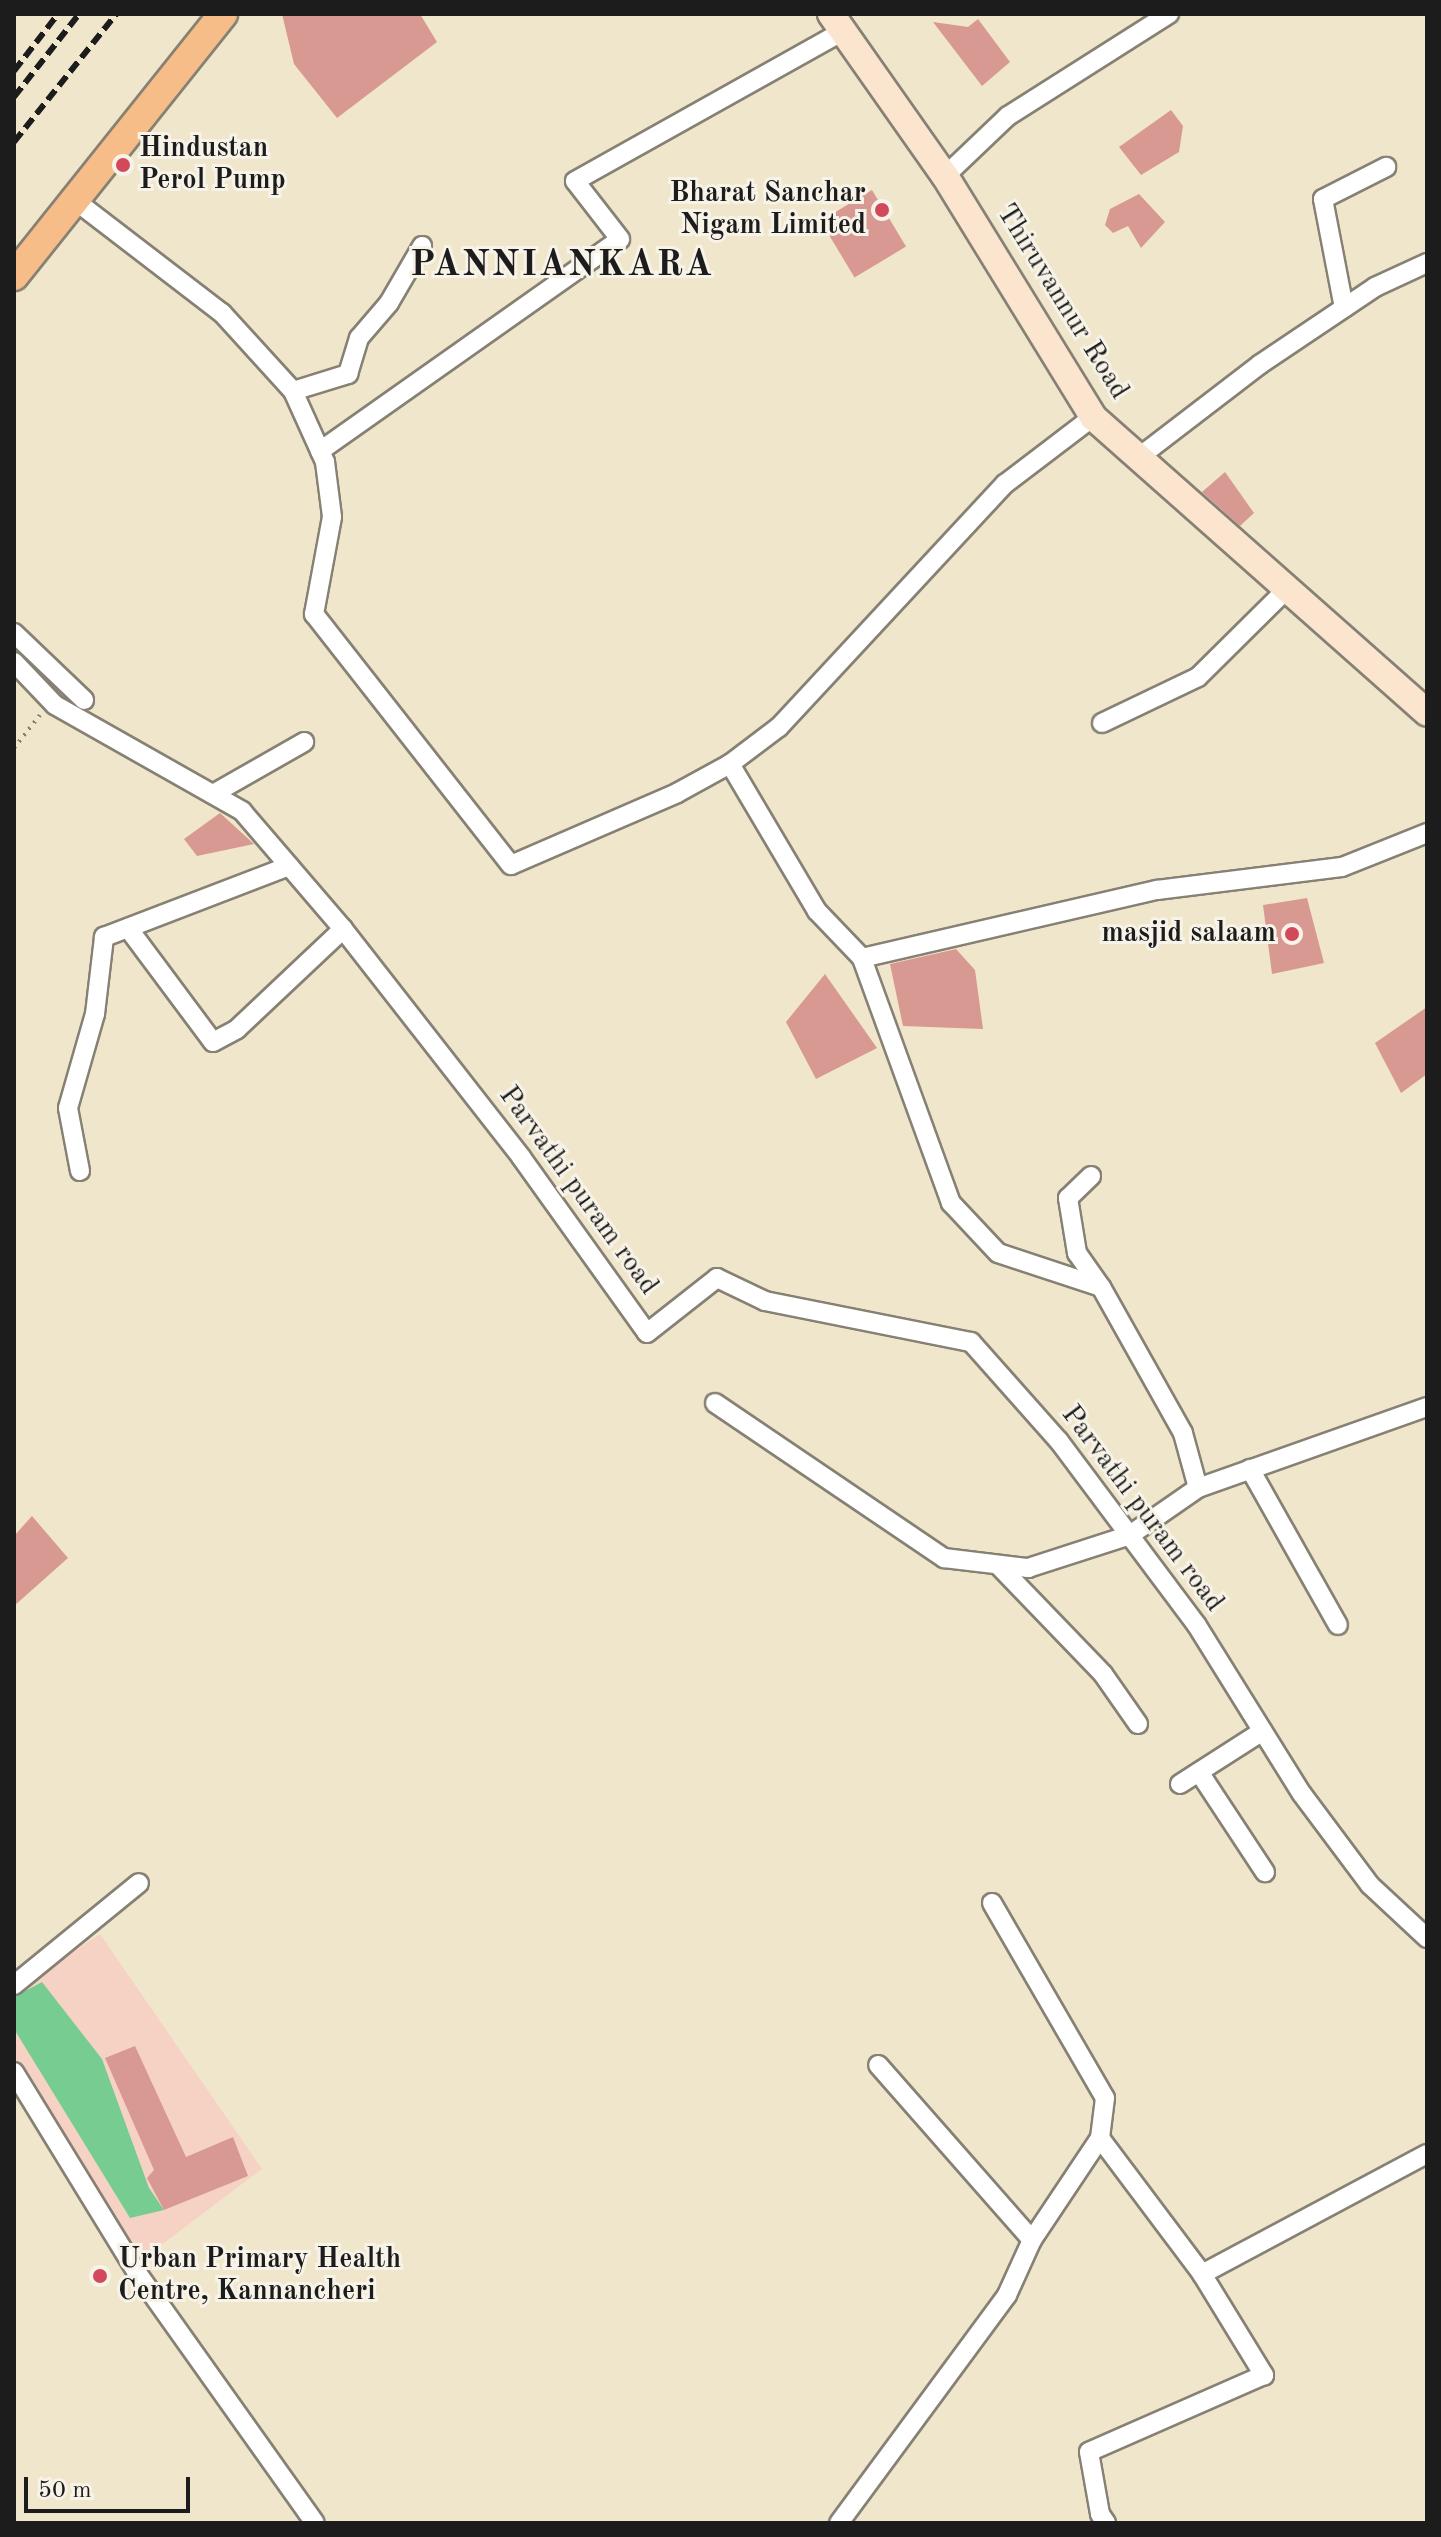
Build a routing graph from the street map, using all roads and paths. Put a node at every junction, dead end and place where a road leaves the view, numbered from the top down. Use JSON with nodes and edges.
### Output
{"nodes":[{"id":1,"x":223,"y":14,"type":"edge"},
{"id":2,"x":1169,"y":14,"type":"edge"},
{"id":3,"x":837,"y":23,"type":"edge"},
{"id":4,"x":1386,"y":167,"type":"dead end"},
{"id":5,"x":945,"y":176,"type":"junction"},
{"id":6,"x":72,"y":198,"type":"junction"},
{"id":7,"x":422,"y":246,"type":"dead end"},
{"id":8,"x":1427,"y":263,"type":"edge"},
{"id":9,"x":14,"y":276,"type":"edge"},
{"id":10,"x":1344,"y":308,"type":"junction"},
{"id":11,"x":293,"y":391,"type":"junction"},
{"id":12,"x":1093,"y":417,"type":"junction"},
{"id":13,"x":320,"y":451,"type":"junction"},
{"id":14,"x":1138,"y":458,"type":"junction"},
{"id":15,"x":1286,"y":590,"type":"junction"},
{"id":16,"x":14,"y":633,"type":"edge"},
{"id":17,"x":14,"y":662,"type":"edge"},
{"id":18,"x":84,"y":700,"type":"dead end"},
{"id":19,"x":1427,"y":712,"type":"edge"},
{"id":20,"x":1102,"y":723,"type":"dead end"},
{"id":21,"x":304,"y":742,"type":"dead end"},
{"id":22,"x":730,"y":764,"type":"junction"},
{"id":23,"x":213,"y":794,"type":"junction"},
{"id":24,"x":1427,"y":833,"type":"edge"},
{"id":25,"x":289,"y":866,"type":"junction"},
{"id":26,"x":128,"y":928,"type":"junction"},
{"id":27,"x":343,"y":929,"type":"junction"},
{"id":28,"x":862,"y":958,"type":"junction"},
{"id":29,"x":80,"y":1171,"type":"dead end"},
{"id":30,"x":1091,"y":1176,"type":"dead end"},
{"id":31,"x":1101,"y":1287,"type":"junction"},
{"id":32,"x":715,"y":1403,"type":"dead end"},
{"id":33,"x":1427,"y":1408,"type":"edge"},
{"id":34,"x":1250,"y":1469,"type":"junction"},
{"id":35,"x":1198,"y":1488,"type":"junction"},
{"id":36,"x":1130,"y":1535,"type":"junction"},
{"id":37,"x":1000,"y":1567,"type":"junction"},
{"id":38,"x":1338,"y":1625,"type":"dead end"},
{"id":39,"x":1138,"y":1724,"type":"dead end"},
{"id":40,"x":1263,"y":1731,"type":"junction"},
{"id":41,"x":1199,"y":1772,"type":"junction"},
{"id":42,"x":1180,"y":1784,"type":"dead end"},
{"id":43,"x":1265,"y":1872,"type":"dead end"},
{"id":44,"x":139,"y":1883,"type":"dead end"},
{"id":45,"x":992,"y":1903,"type":"dead end"},
{"id":46,"x":1427,"y":1938,"type":"edge"},
{"id":47,"x":14,"y":1985,"type":"edge"},
{"id":48,"x":878,"y":2065,"type":"dead end"},
{"id":49,"x":17,"y":2083,"type":"edge"},
{"id":50,"x":1100,"y":2138,"type":"junction"},
{"id":51,"x":1427,"y":2154,"type":"edge"},
{"id":52,"x":1032,"y":2240,"type":"junction"},
{"id":53,"x":1202,"y":2274,"type":"junction"},
{"id":54,"x":315,"y":2523,"type":"edge"},
{"id":55,"x":839,"y":2523,"type":"edge"},
{"id":56,"x":1106,"y":2523,"type":"edge"}],
"edges":[{"from":1,"to":6,"type":"main road"},
{"from":2,"to":5,"type":"street"},
{"from":3,"to":5,"type":"street","name":"Thiruvannur Road"},
{"from":3,"to":13,"type":"street"},
{"from":4,"to":10,"type":"street"},
{"from":5,"to":12,"type":"street","name":"Thiruvannur Road"},
{"from":6,"to":9,"type":"main road"},
{"from":6,"to":11,"type":"street"},
{"from":7,"to":11,"type":"street"},
{"from":8,"to":10,"type":"street"},
{"from":10,"to":14,"type":"street"},
{"from":11,"to":13,"type":"street"},
{"from":12,"to":14,"type":"street","name":"Thiruvannur Road"},
{"from":12,"to":22,"type":"street"},
{"from":13,"to":22,"type":"street"},
{"from":14,"to":15,"type":"street","name":"Thiruvannur Road"},
{"from":15,"to":19,"type":"street","name":"Thiruvannur Road"},
{"from":15,"to":20,"type":"street"},
{"from":16,"to":18,"type":"street"},
{"from":17,"to":23,"type":"street","name":"Parvathi puram road"},
{"from":21,"to":23,"type":"street"},
{"from":22,"to":28,"type":"street"},
{"from":23,"to":25,"type":"street","name":"Parvathi puram road"},
{"from":24,"to":28,"type":"street"},
{"from":25,"to":26,"type":"street"},
{"from":25,"to":27,"type":"street","name":"Parvathi puram road"},
{"from":26,"to":27,"type":"street"},
{"from":26,"to":29,"type":"street"},
{"from":27,"to":36,"type":"street","name":"Parvathi puram road"},
{"from":28,"to":31,"type":"street"},
{"from":30,"to":31,"type":"street"},
{"from":31,"to":35,"type":"street"},
{"from":32,"to":37,"type":"street"},
{"from":33,"to":34,"type":"street"},
{"from":34,"to":35,"type":"street"},
{"from":34,"to":38,"type":"street"},
{"from":35,"to":36,"type":"street"},
{"from":36,"to":37,"type":"street"},
{"from":36,"to":40,"type":"street","name":"Parvathi puram road"},
{"from":37,"to":39,"type":"street"},
{"from":40,"to":41,"type":"street"},
{"from":40,"to":46,"type":"street","name":"Parvathi puram road"},
{"from":41,"to":42,"type":"street"},
{"from":41,"to":43,"type":"street"},
{"from":44,"to":47,"type":"street"},
{"from":45,"to":50,"type":"street"},
{"from":48,"to":52,"type":"street"},
{"from":49,"to":54,"type":"street"},
{"from":50,"to":52,"type":"street"},
{"from":50,"to":53,"type":"street"},
{"from":51,"to":53,"type":"street"},
{"from":52,"to":55,"type":"street"},
{"from":53,"to":56,"type":"street"}]}
